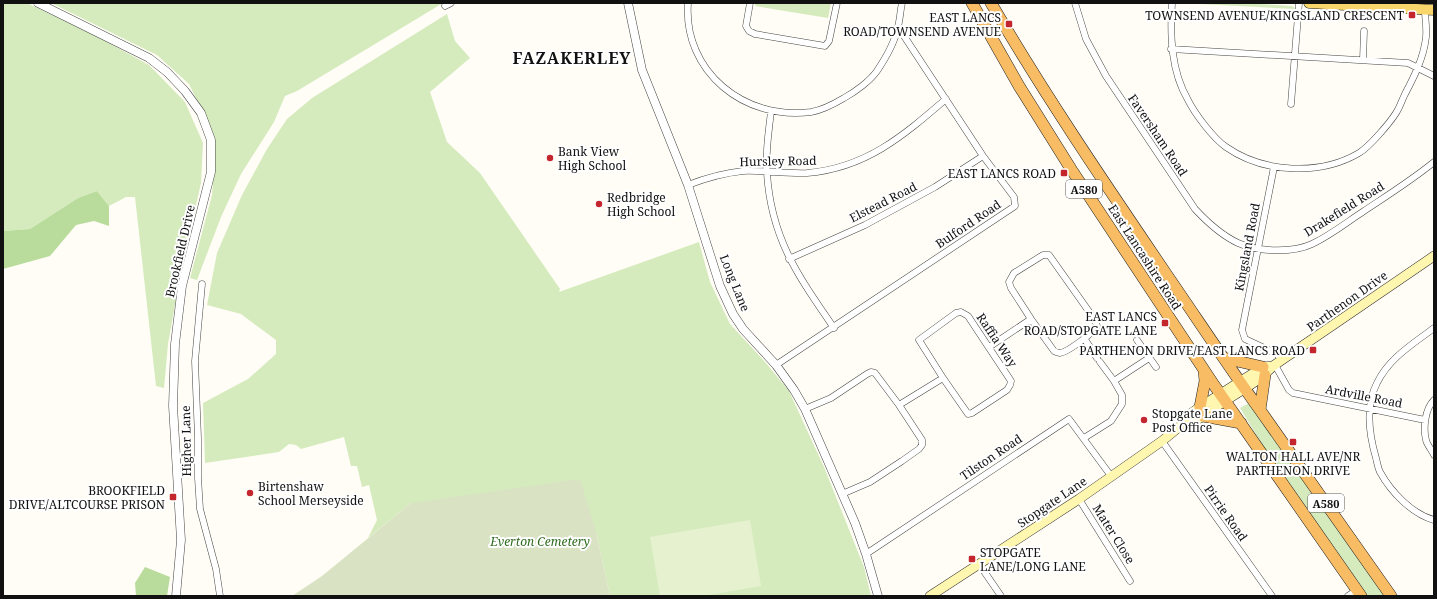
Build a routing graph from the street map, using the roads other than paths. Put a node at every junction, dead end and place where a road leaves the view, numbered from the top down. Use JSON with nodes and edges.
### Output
{"nodes":[{"id":1,"x":38,"y":3,"type":"edge"},
{"id":2,"x":628,"y":3,"type":"edge"},
{"id":3,"x":688,"y":3,"type":"edge"},
{"id":4,"x":750,"y":3,"type":"edge"},
{"id":5,"x":837,"y":3,"type":"edge"},
{"id":6,"x":902,"y":3,"type":"edge"},
{"id":7,"x":972,"y":3,"type":"edge"},
{"id":8,"x":1075,"y":3,"type":"edge"},
{"id":9,"x":1172,"y":3,"type":"edge"},
{"id":10,"x":1299,"y":3,"type":"edge"},
{"id":11,"x":1309,"y":3,"type":"edge"},
{"id":12,"x":993,"y":5,"type":"edge"},
{"id":13,"x":1429,"y":10,"type":"edge"},
{"id":14,"x":897,"y":30,"type":"junction"},
{"id":15,"x":1364,"y":31,"type":"dead end"},
{"id":16,"x":1171,"y":49,"type":"junction"},
{"id":17,"x":1295,"y":56,"type":"junction"},
{"id":18,"x":1363,"y":60,"type":"junction"},
{"id":19,"x":1418,"y":68,"type":"junction"},
{"id":20,"x":1434,"y":76,"type":"edge"},
{"id":21,"x":946,"y":99,"type":"junction"},
{"id":22,"x":1291,"y":104,"type":"dead end"},
{"id":23,"x":771,"y":111,"type":"junction"},
{"id":24,"x":984,"y":156,"type":"junction"},
{"id":25,"x":1434,"y":162,"type":"edge"},
{"id":26,"x":1274,"y":167,"type":"junction"},
{"id":27,"x":767,"y":172,"type":"junction"},
{"id":28,"x":688,"y":185,"type":"junction"},
{"id":29,"x":1257,"y":248,"type":"junction"},
{"id":30,"x":1434,"y":256,"type":"edge"},
{"id":31,"x":789,"y":259,"type":"junction"},
{"id":32,"x":202,"y":284,"type":"dead end"},
{"id":33,"x":1030,"y":319,"type":"junction"},
{"id":34,"x":834,"y":328,"type":"junction"},
{"id":35,"x":1434,"y":328,"type":"edge"},
{"id":36,"x":1084,"y":338,"type":"junction"},
{"id":37,"x":1137,"y":340,"type":"dead end"},
{"id":38,"x":988,"y":346,"type":"junction"},
{"id":39,"x":1149,"y":358,"type":"junction"},
{"id":40,"x":1224,"y":358,"type":"junction"},
{"id":41,"x":776,"y":365,"type":"junction"},
{"id":42,"x":1156,"y":367,"type":"dead end"},
{"id":43,"x":1272,"y":367,"type":"junction"},
{"id":44,"x":1204,"y":370,"type":"junction"},
{"id":45,"x":943,"y":378,"type":"junction"},
{"id":46,"x":1114,"y":381,"type":"junction"},
{"id":47,"x":1242,"y":386,"type":"junction"},
{"id":48,"x":1223,"y":397,"type":"junction"},
{"id":49,"x":1434,"y":400,"type":"edge"},
{"id":50,"x":899,"y":405,"type":"junction"},
{"id":51,"x":1369,"y":408,"type":"junction"},
{"id":52,"x":805,"y":409,"type":"junction"},
{"id":53,"x":1260,"y":410,"type":"junction"},
{"id":54,"x":1202,"y":412,"type":"junction"},
{"id":55,"x":1425,"y":420,"type":"junction"},
{"id":56,"x":1241,"y":423,"type":"junction"},
{"id":57,"x":1084,"y":438,"type":"junction"},
{"id":58,"x":1162,"y":441,"type":"junction"},
{"id":59,"x":1434,"y":455,"type":"edge"},
{"id":60,"x":1111,"y":476,"type":"junction"},
{"id":61,"x":842,"y":494,"type":"junction"},
{"id":62,"x":1079,"y":499,"type":"junction"},
{"id":63,"x":1434,"y":520,"type":"edge"},
{"id":64,"x":866,"y":554,"type":"junction"},
{"id":65,"x":979,"y":564,"type":"junction"},
{"id":66,"x":1130,"y":581,"type":"dead end"},
{"id":67,"x":1356,"y":594,"type":"edge"},
{"id":68,"x":176,"y":596,"type":"edge"},
{"id":69,"x":220,"y":596,"type":"edge"},
{"id":70,"x":878,"y":596,"type":"edge"},
{"id":71,"x":930,"y":596,"type":"edge"},
{"id":72,"x":1001,"y":596,"type":"edge"},
{"id":73,"x":1272,"y":596,"type":"edge"},
{"id":74,"x":1391,"y":596,"type":"edge"}],
"edges":[{"from":1,"to":68,"type":"street","name":"Brookfield Drive"},
{"from":2,"to":28,"type":"street","name":"Long Lane"},
{"from":3,"to":23,"type":"street"},
{"from":4,"to":5,"type":"street"},
{"from":6,"to":14,"type":"street"},
{"from":7,"to":44,"type":"highway","name":"East Lancashire Road","number":"A580"},
{"from":8,"to":29,"type":"street","name":"Faversham Road"},
{"from":9,"to":16,"type":"street"},
{"from":10,"to":17,"type":"street"},
{"from":11,"to":13,"type":"main road"},
{"from":12,"to":40,"type":"highway","name":"East Lancashire Road","number":"A580"},
{"from":13,"to":19,"type":"street"},
{"from":14,"to":21,"type":"street","name":"Bulford Road"},
{"from":14,"to":23,"type":"street"},
{"from":15,"to":18,"type":"street"},
{"from":16,"to":17,"type":"street"},
{"from":16,"to":26,"type":"street"},
{"from":17,"to":18,"type":"street"},
{"from":17,"to":22,"type":"street"},
{"from":18,"to":19,"type":"street"},
{"from":19,"to":20,"type":"street"},
{"from":19,"to":26,"type":"street"},
{"from":21,"to":24,"type":"street","name":"Bulford Road"},
{"from":21,"to":27,"type":"street","name":"Hursley Road"},
{"from":23,"to":27,"type":"street"},
{"from":24,"to":31,"type":"street","name":"Elstead Road"},
{"from":24,"to":34,"type":"street","name":"Bulford Road"},
{"from":25,"to":29,"type":"street","name":"Drakefield Road"},
{"from":26,"to":29,"type":"street","name":"Kingsland Road"},
{"from":27,"to":28,"type":"street","name":"Hursley Road"},
{"from":27,"to":31,"type":"street"},
{"from":28,"to":41,"type":"street","name":"Long Lane"},
{"from":29,"to":43,"type":"street","name":"Kingsland Road"},
{"from":30,"to":43,"type":"main road","name":"Parthenon Drive"},
{"from":31,"to":34,"type":"street"},
{"from":32,"to":69,"type":"street","name":"Higher Lane"},
{"from":33,"to":36,"type":"street"},
{"from":33,"to":36,"type":"street"},
{"from":33,"to":38,"type":"street"},
{"from":34,"to":41,"type":"street","name":"Bulford Road"},
{"from":35,"to":51,"type":"street"},
{"from":36,"to":46,"type":"street"},
{"from":37,"to":39,"type":"street"},
{"from":38,"to":45,"type":"street","name":"Raffia Way"},
{"from":38,"to":45,"type":"street","name":"Raffia Way"},
{"from":39,"to":42,"type":"street"},
{"from":39,"to":46,"type":"street"},
{"from":40,"to":43,"type":"highway"},
{"from":40,"to":47,"type":"highway","name":"East Lancashire Road","number":"A580"},
{"from":41,"to":52,"type":"street","name":"Long Lane"},
{"from":43,"to":47,"type":"main road","name":"Parthenon Drive"},
{"from":43,"to":51,"type":"street","name":"Ardville Road"},
{"from":43,"to":53,"type":"highway"},
{"from":44,"to":48,"type":"highway","name":"East Lancashire Road","number":"A580"},
{"from":44,"to":54,"type":"highway"},
{"from":45,"to":50,"type":"street"},
{"from":46,"to":57,"type":"street"},
{"from":47,"to":48,"type":"main road","name":"Stopgate Lane"},
{"from":47,"to":53,"type":"highway","number":"A580"},
{"from":48,"to":54,"type":"main road","name":"Stopgate Lane"},
{"from":48,"to":56,"type":"highway","number":"A580"},
{"from":49,"to":55,"type":"street"},
{"from":50,"to":52,"type":"street"},
{"from":50,"to":61,"type":"street"},
{"from":51,"to":55,"type":"street","name":"Ardville Road"},
{"from":51,"to":63,"type":"street"},
{"from":52,"to":61,"type":"street","name":"Long Lane"},
{"from":53,"to":74,"type":"highway","number":"A580"},
{"from":54,"to":56,"type":"highway"},
{"from":54,"to":58,"type":"main road","name":"Stopgate Lane"},
{"from":55,"to":59,"type":"street"},
{"from":56,"to":67,"type":"highway","number":"A580"},
{"from":57,"to":60,"type":"street","name":"Tilston Road"},
{"from":57,"to":64,"type":"street","name":"Tilston Road"},
{"from":58,"to":60,"type":"main road","name":"Stopgate Lane"},
{"from":58,"to":73,"type":"street","name":"Pirrie Road"},
{"from":60,"to":62,"type":"main road","name":"Stopgate Lane"},
{"from":61,"to":64,"type":"street","name":"Long Lane"},
{"from":62,"to":65,"type":"main road","name":"Stopgate Lane"},
{"from":62,"to":66,"type":"street","name":"Mater Close"},
{"from":64,"to":70,"type":"street","name":"Long Lane"},
{"from":65,"to":71,"type":"main road","name":"Stopgate Lane"},
{"from":65,"to":72,"type":"street"}]}
